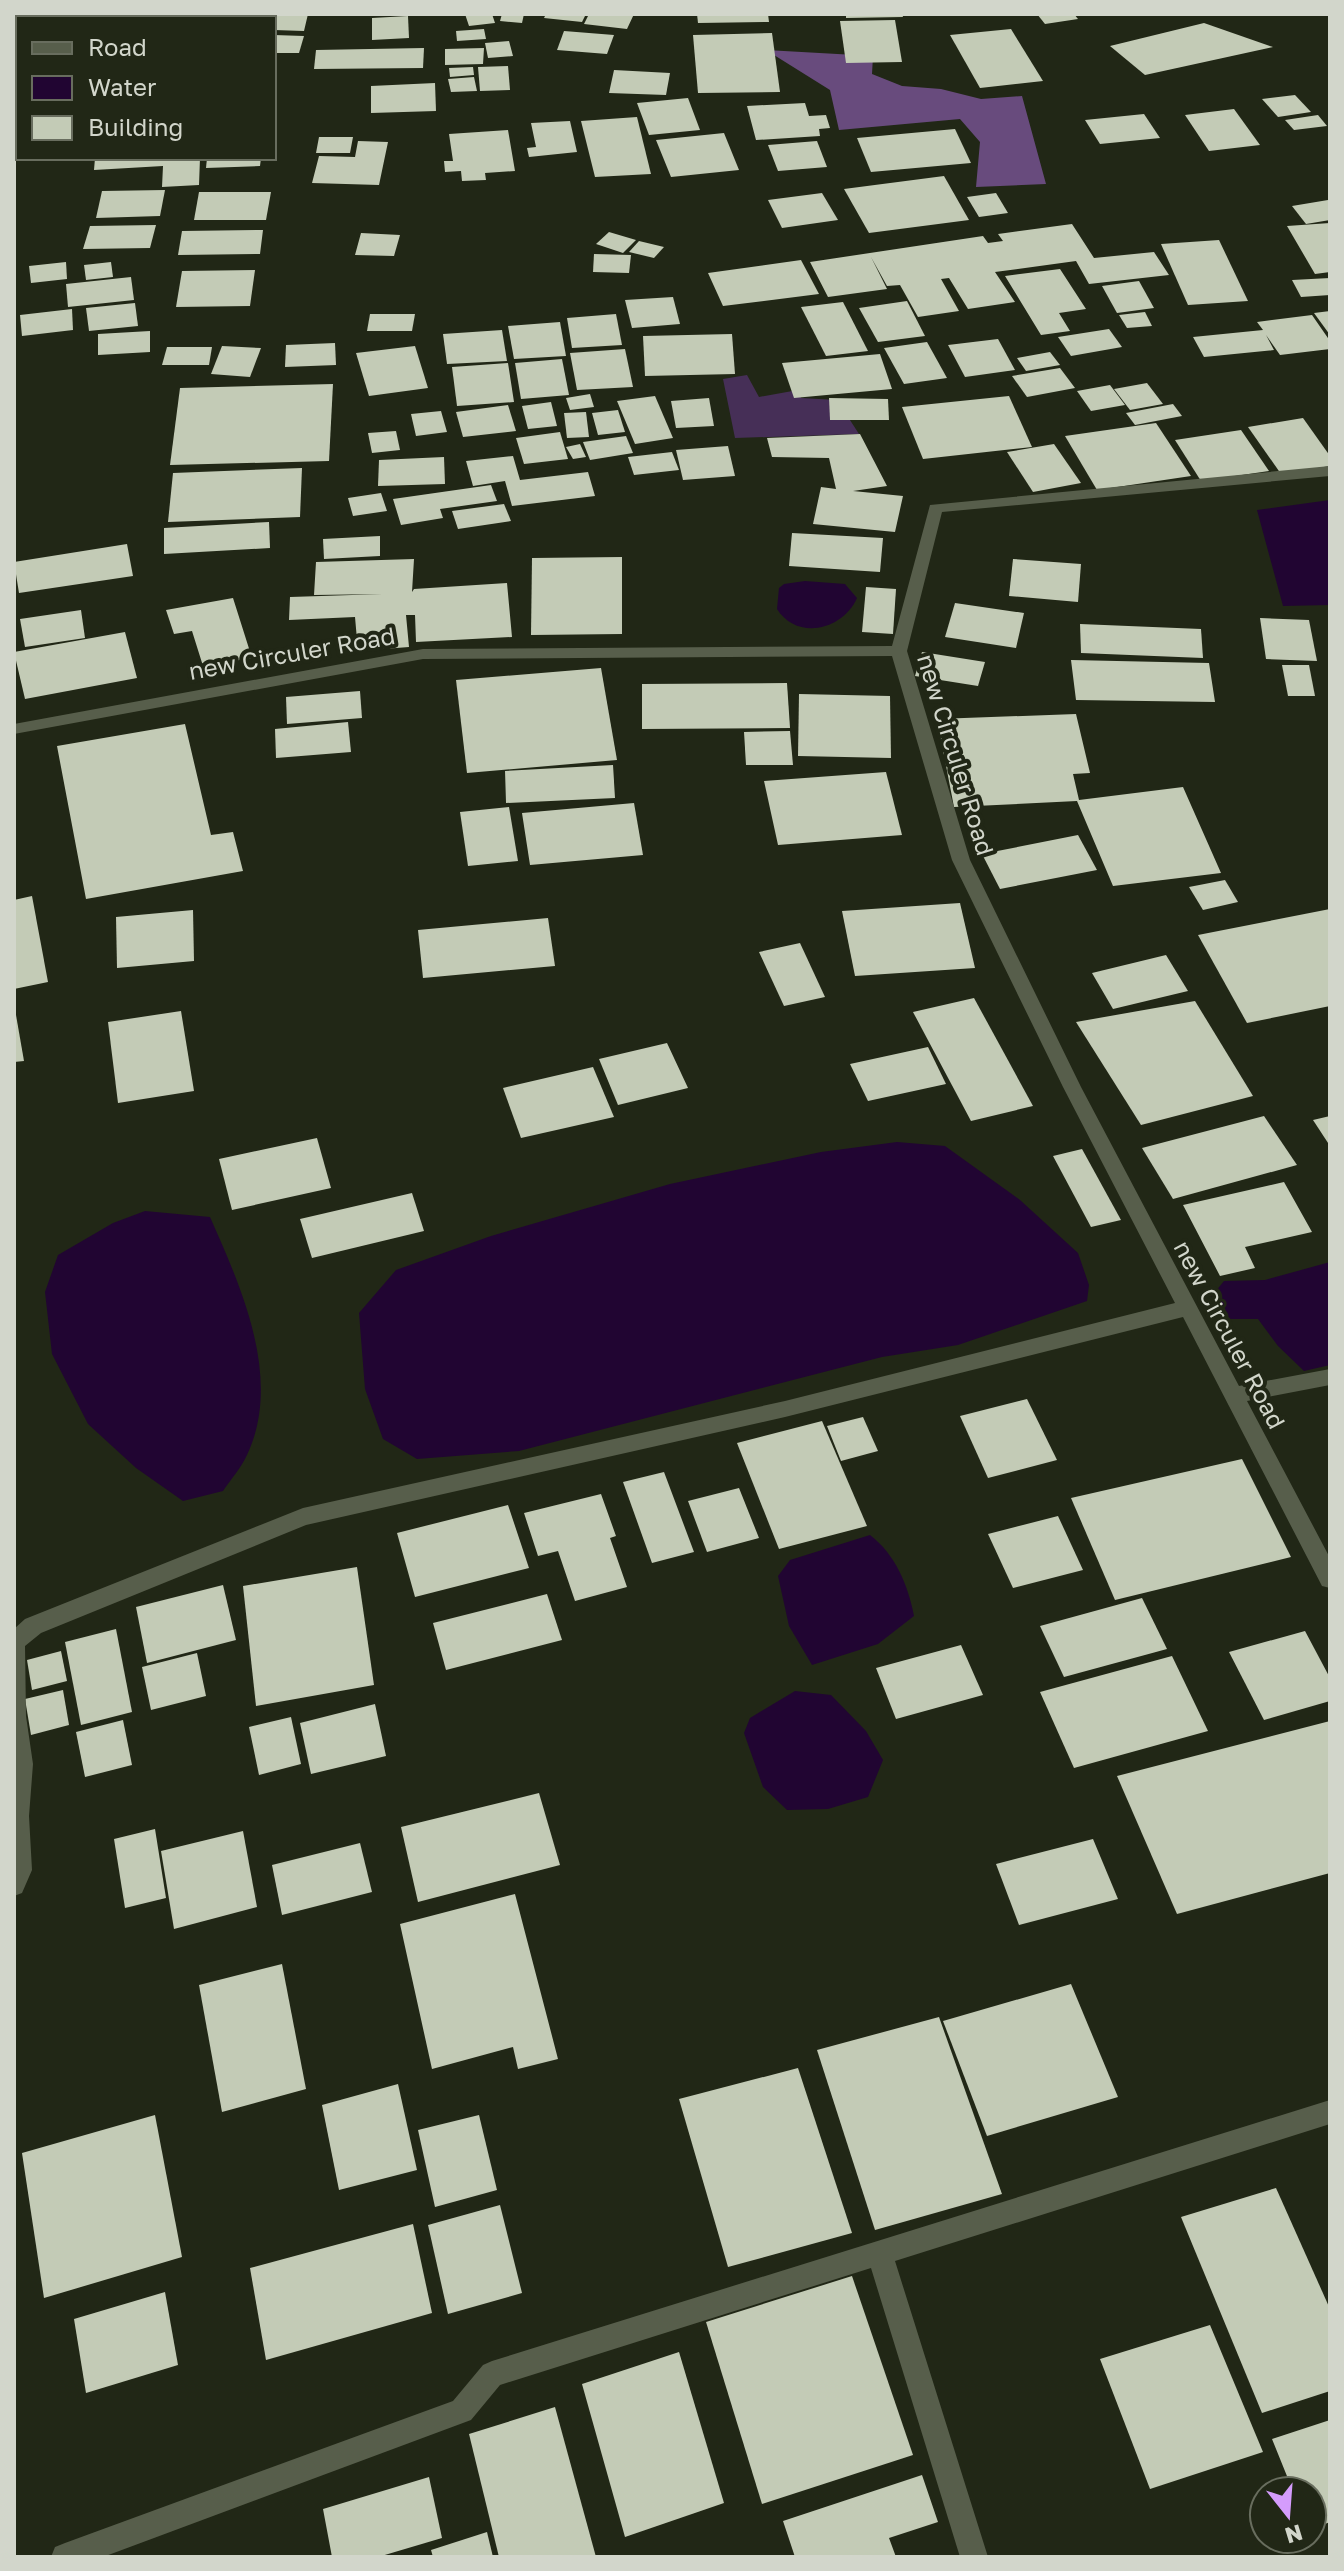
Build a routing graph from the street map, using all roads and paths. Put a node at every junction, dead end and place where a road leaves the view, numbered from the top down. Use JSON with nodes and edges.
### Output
{"nodes":[{"id":1,"x":1330,"y":471,"type":"edge"},
{"id":2,"x":899,"y":651,"type":"junction"},
{"id":3,"x":14,"y":729,"type":"edge"},
{"id":4,"x":1188,"y":1308,"type":"junction"},
{"id":5,"x":1330,"y":1377,"type":"edge"},
{"id":6,"x":1234,"y":1395,"type":"junction"},
{"id":7,"x":1330,"y":1579,"type":"edge"},
{"id":8,"x":14,"y":1885,"type":"edge"},
{"id":9,"x":1330,"y":2112,"type":"edge"},
{"id":10,"x":879,"y":2251,"type":"junction"},
{"id":11,"x":65,"y":2557,"type":"edge"},
{"id":12,"x":974,"y":2557,"type":"edge"}],
"edges":[{"from":1,"to":2,"type":"street"},
{"from":2,"to":3,"type":"street","name":"new Circuler Road"},
{"from":2,"to":4,"type":"street","name":"new Circuler Road"},
{"from":4,"to":6,"type":"street","name":"new Circuler Road"},
{"from":4,"to":8,"type":"street"},
{"from":5,"to":6,"type":"street"},
{"from":6,"to":7,"type":"street","name":"new Circuler Road"},
{"from":9,"to":10,"type":"street"},
{"from":10,"to":11,"type":"street"},
{"from":10,"to":12,"type":"street"}]}
